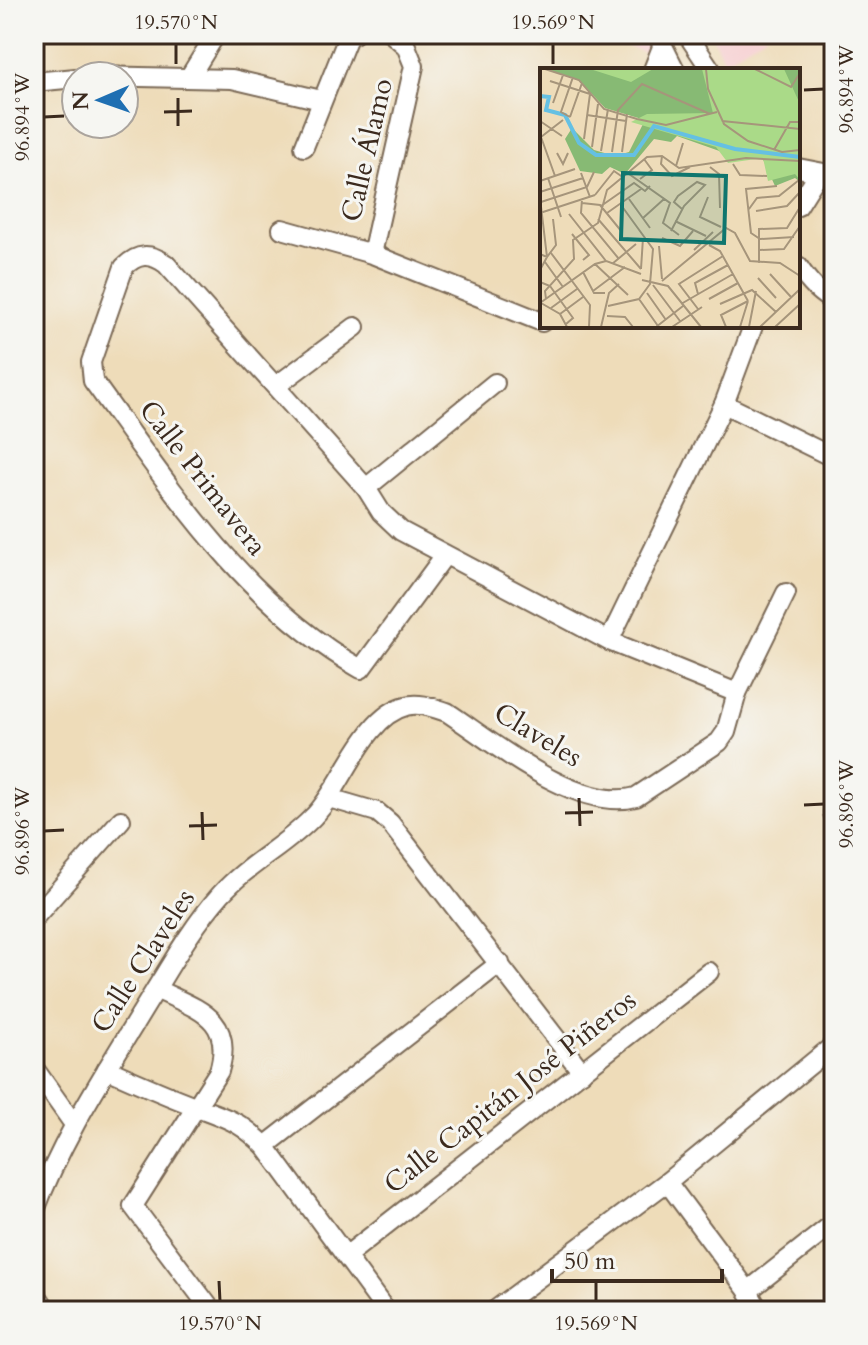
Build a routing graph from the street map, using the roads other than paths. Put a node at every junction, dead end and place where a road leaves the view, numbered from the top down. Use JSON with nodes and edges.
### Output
{"nodes":[{"id":1,"x":216,"y":34,"type":"edge"},
{"id":2,"x":354,"y":34,"type":"edge"},
{"id":3,"x":392,"y":34,"type":"edge"},
{"id":4,"x":687,"y":34,"type":"edge"},
{"id":5,"x":659,"y":41,"type":"edge"},
{"id":6,"x":653,"y":68,"type":"edge"},
{"id":7,"x":674,"y":68,"type":"edge"},
{"id":8,"x":710,"y":68,"type":"edge"},
{"id":9,"x":140,"y":76,"type":"edge"},
{"id":10,"x":190,"y":76,"type":"junction"},
{"id":11,"x":60,"y":80,"type":"edge"},
{"id":12,"x":34,"y":82,"type":"edge"},
{"id":13,"x":321,"y":100,"type":"junction"},
{"id":14,"x":304,"y":147,"type":"dead end"},
{"id":15,"x":800,"y":168,"type":"edge"},
{"id":16,"x":826,"y":175,"type":"edge"},
{"id":17,"x":800,"y":204,"type":"edge"},
{"id":18,"x":282,"y":229,"type":"dead end"},
{"id":19,"x":372,"y":254,"type":"junction"},
{"id":20,"x":800,"y":269,"type":"edge"},
{"id":21,"x":834,"y":301,"type":"edge"},
{"id":22,"x":540,"y":321,"type":"edge"},
{"id":23,"x":355,"y":327,"type":"dead end"},
{"id":24,"x":752,"y":328,"type":"edge"},
{"id":25,"x":495,"y":383,"type":"dead end"},
{"id":26,"x":276,"y":386,"type":"junction"},
{"id":27,"x":724,"y":404,"type":"junction"},
{"id":28,"x":834,"y":458,"type":"edge"},
{"id":29,"x":366,"y":488,"type":"junction"},
{"id":30,"x":445,"y":555,"type":"junction"},
{"id":31,"x":786,"y":593,"type":"dead end"},
{"id":32,"x":609,"y":641,"type":"junction"},
{"id":33,"x":737,"y":693,"type":"junction"},
{"id":34,"x":407,"y":705,"type":"joint"},
{"id":35,"x":329,"y":798,"type":"junction"},
{"id":36,"x":121,"y":820,"type":"dead end"},
{"id":37,"x":34,"y":918,"type":"edge"},
{"id":38,"x":500,"y":963,"type":"junction"},
{"id":39,"x":709,"y":972,"type":"dead end"},
{"id":40,"x":156,"y":989,"type":"junction"},
{"id":41,"x":830,"y":1051,"type":"edge"},
{"id":42,"x":34,"y":1068,"type":"edge"},
{"id":43,"x":107,"y":1069,"type":"junction"},
{"id":44,"x":582,"y":1072,"type":"junction"},
{"id":45,"x":197,"y":1107,"type":"junction"},
{"id":46,"x":73,"y":1123,"type":"junction"},
{"id":47,"x":265,"y":1146,"type":"junction"},
{"id":48,"x":667,"y":1182,"type":"junction"},
{"id":49,"x":34,"y":1213,"type":"edge"},
{"id":50,"x":833,"y":1226,"type":"edge"},
{"id":51,"x":346,"y":1256,"type":"junction"},
{"id":52,"x":34,"y":1291,"type":"edge"},
{"id":53,"x":748,"y":1291,"type":"junction"},
{"id":54,"x":47,"y":1311,"type":"edge"},
{"id":55,"x":212,"y":1311,"type":"edge"},
{"id":56,"x":386,"y":1311,"type":"edge"},
{"id":57,"x":494,"y":1311,"type":"edge"},
{"id":58,"x":759,"y":1311,"type":"edge"}],
"edges":[{"from":1,"to":10,"type":"street"},
{"from":2,"to":13,"type":"street"},
{"from":3,"to":19,"type":"street","name":"Calle Álamo"},
{"from":4,"to":8,"type":"street"},
{"from":5,"to":6,"type":"street"},
{"from":5,"to":7,"type":"street"},
{"from":9,"to":10,"type":"street"},
{"from":10,"to":13,"type":"street"},
{"from":11,"to":12,"type":"street"},
{"from":13,"to":14,"type":"street"},
{"from":15,"to":16,"type":"street"},
{"from":16,"to":17,"type":"street"},
{"from":18,"to":19,"type":"street"},
{"from":19,"to":22,"type":"street","name":"Calle Álamo"},
{"from":20,"to":21,"type":"street"},
{"from":23,"to":26,"type":"street"},
{"from":24,"to":27,"type":"street"},
{"from":25,"to":29,"type":"street"},
{"from":26,"to":29,"type":"street"},
{"from":26,"to":30,"type":"street","name":"Calle Primavera"},
{"from":27,"to":28,"type":"street"},
{"from":27,"to":32,"type":"street"},
{"from":29,"to":30,"type":"street"},
{"from":30,"to":32,"type":"street"},
{"from":31,"to":33,"type":"street","name":"Claveles"},
{"from":32,"to":33,"type":"street"},
{"from":33,"to":34,"type":"street","name":"Claveles"},
{"from":34,"to":35,"type":"street","name":"Calle Claveles"},
{"from":35,"to":38,"type":"street"},
{"from":35,"to":40,"type":"street","name":"Calle Claveles"},
{"from":36,"to":37,"type":"street"},
{"from":38,"to":44,"type":"street"},
{"from":38,"to":47,"type":"street"},
{"from":39,"to":44,"type":"street","name":"Calle Capitán José Piñeros"},
{"from":40,"to":43,"type":"street","name":"Calle Claveles"},
{"from":40,"to":45,"type":"street"},
{"from":41,"to":48,"type":"street"},
{"from":42,"to":46,"type":"street"},
{"from":43,"to":45,"type":"street"},
{"from":43,"to":46,"type":"street","name":"Calle Claveles"},
{"from":44,"to":51,"type":"street","name":"Calle Capitán José Piñeros"},
{"from":45,"to":47,"type":"street"},
{"from":45,"to":55,"type":"street"},
{"from":46,"to":49,"type":"street","name":"Calle Claveles"},
{"from":47,"to":51,"type":"street"},
{"from":48,"to":53,"type":"street"},
{"from":48,"to":57,"type":"street"},
{"from":50,"to":53,"type":"street"},
{"from":51,"to":56,"type":"street"},
{"from":52,"to":54,"type":"street"},
{"from":53,"to":58,"type":"street"}]}
